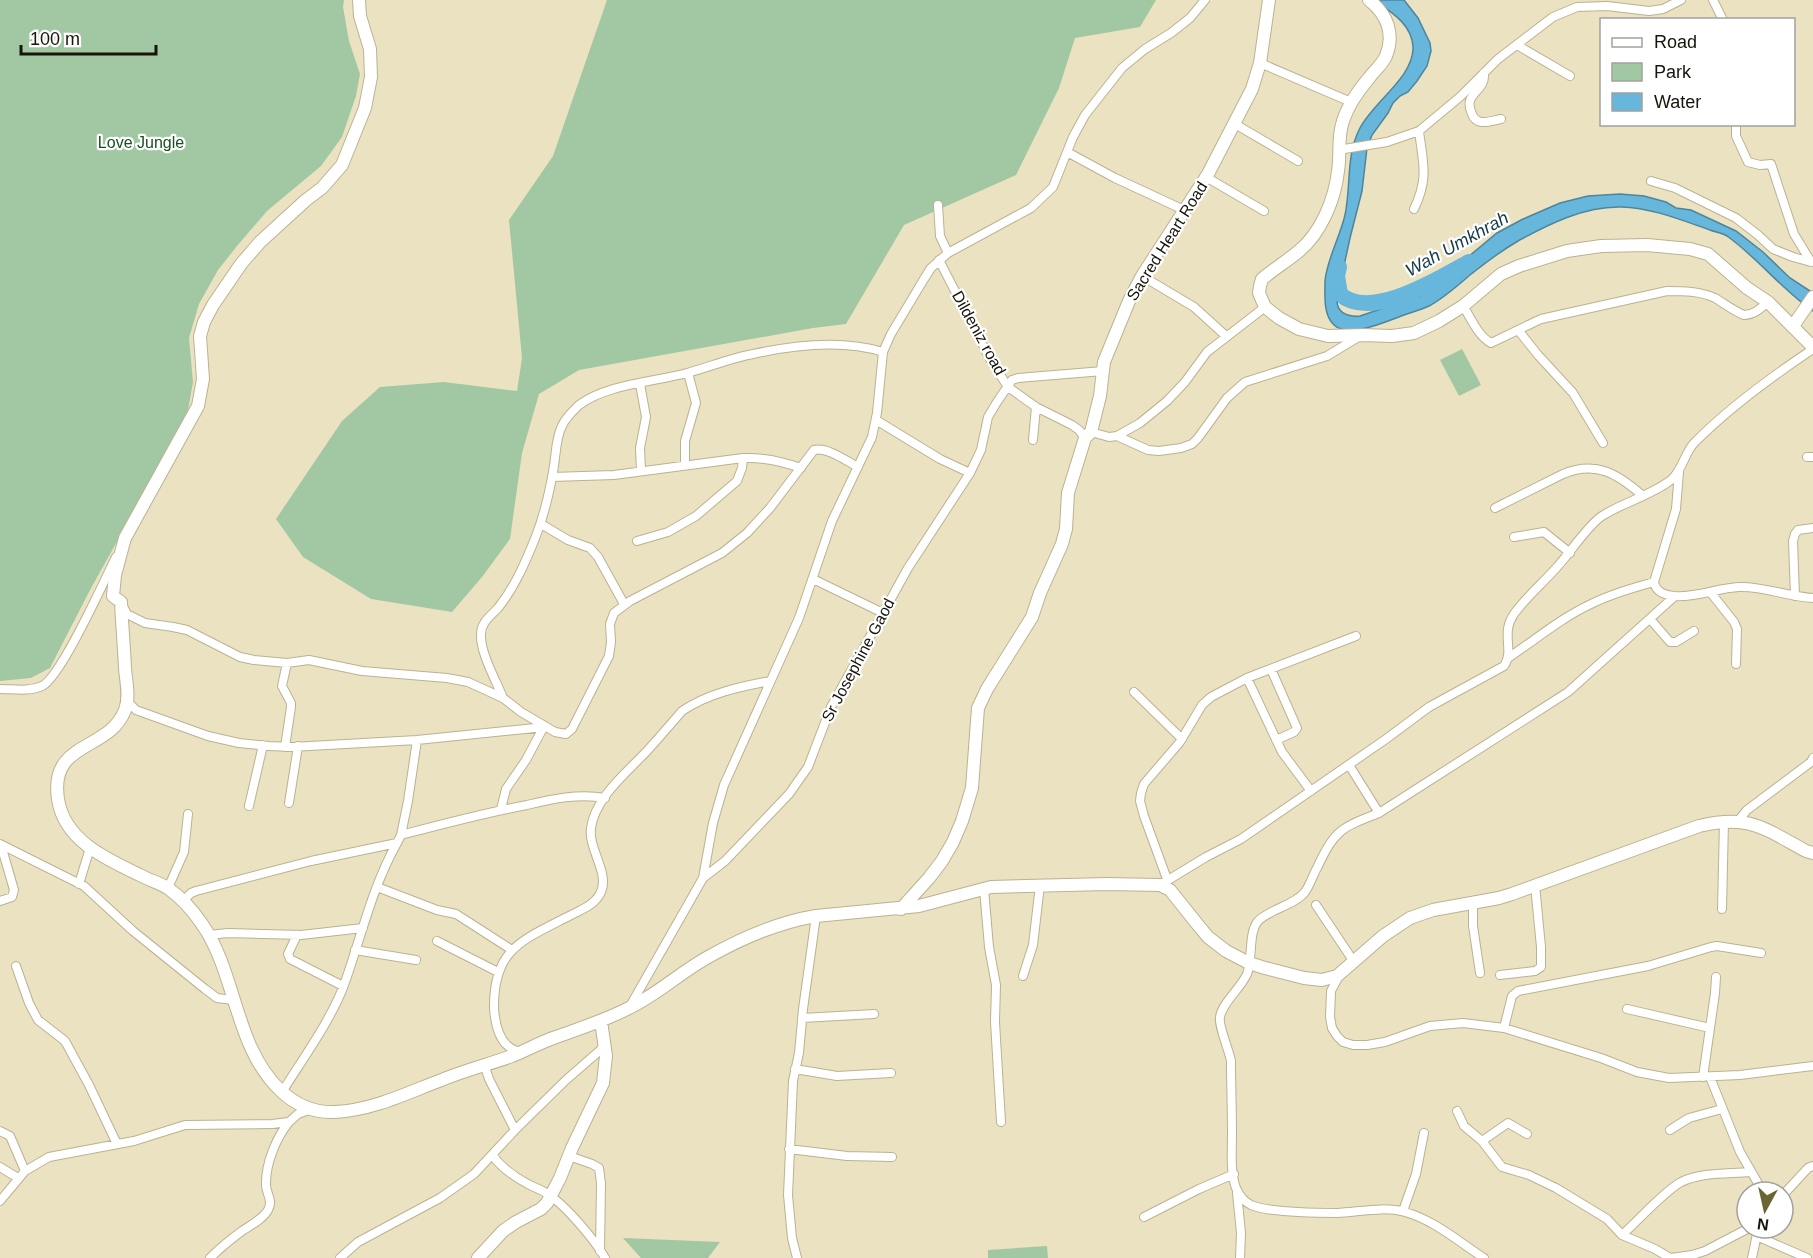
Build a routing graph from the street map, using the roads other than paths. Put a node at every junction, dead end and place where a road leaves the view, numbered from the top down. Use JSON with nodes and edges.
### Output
{"nodes":[{"id":1,"x":359,"y":0,"type":"edge"},
{"id":2,"x":1205,"y":0,"type":"edge"},
{"id":3,"x":1269,"y":0,"type":"edge"},
{"id":4,"x":1369,"y":0,"type":"edge"},
{"id":5,"x":1681,"y":0,"type":"edge"},
{"id":6,"x":1713,"y":0,"type":"edge"},
{"id":7,"x":1626,"y":4,"type":"edge"},
{"id":8,"x":1664,"y":9,"type":"junction"},
{"id":9,"x":1664,"y":18,"type":"edge"},
{"id":10,"x":1722,"y":18,"type":"edge"},
{"id":11,"x":1517,"y":45,"type":"junction"},
{"id":12,"x":1260,"y":63,"type":"junction"},
{"id":13,"x":1484,"y":73,"type":"junction"},
{"id":14,"x":1570,"y":76,"type":"dead end"},
{"id":15,"x":1351,"y":102,"type":"junction"},
{"id":16,"x":1501,"y":119,"type":"dead end"},
{"id":17,"x":1235,"y":124,"type":"junction"},
{"id":18,"x":1736,"y":126,"type":"edge"},
{"id":19,"x":1419,"y":131,"type":"junction"},
{"id":20,"x":1344,"y":149,"type":"junction"},
{"id":21,"x":1067,"y":152,"type":"junction"},
{"id":22,"x":1298,"y":161,"type":"dead end"},
{"id":23,"x":1206,"y":177,"type":"junction"},
{"id":24,"x":1652,"y":181,"type":"dead end"},
{"id":25,"x":938,"y":204,"type":"dead end"},
{"id":26,"x":1414,"y":209,"type":"dead end"},
{"id":27,"x":1184,"y":210,"type":"junction"},
{"id":28,"x":1264,"y":211,"type":"dead end"},
{"id":29,"x":948,"y":253,"type":"junction"},
{"id":30,"x":939,"y":260,"type":"junction"},
{"id":31,"x":1812,"y":263,"type":"edge"},
{"id":32,"x":1142,"y":276,"type":"junction"},
{"id":33,"x":1813,"y":297,"type":"edge"},
{"id":34,"x":1768,"y":302,"type":"junction"},
{"id":35,"x":1463,"y":306,"type":"junction"},
{"id":36,"x":1264,"y":307,"type":"junction"},
{"id":37,"x":1793,"y":326,"type":"junction"},
{"id":38,"x":1518,"y":330,"type":"junction"},
{"id":39,"x":1363,"y":335,"type":"junction"},
{"id":40,"x":1226,"y":336,"type":"junction"},
{"id":41,"x":1813,"y":348,"type":"edge"},
{"id":42,"x":883,"y":352,"type":"junction"},
{"id":43,"x":1103,"y":371,"type":"junction"},
{"id":44,"x":688,"y":373,"type":"junction"},
{"id":45,"x":640,"y":384,"type":"junction"},
{"id":46,"x":1008,"y":387,"type":"junction"},
{"id":47,"x":1036,"y":407,"type":"junction"},
{"id":48,"x":876,"y":420,"type":"junction"},
{"id":49,"x":1088,"y":435,"type":"junction"},
{"id":50,"x":1117,"y":436,"type":"junction"},
{"id":51,"x":1033,"y":440,"type":"dead end"},
{"id":52,"x":1603,"y":443,"type":"dead end"},
{"id":53,"x":743,"y":458,"type":"junction"},
{"id":54,"x":685,"y":465,"type":"junction"},
{"id":55,"x":858,"y":467,"type":"junction"},
{"id":56,"x":801,"y":468,"type":"junction"},
{"id":57,"x":641,"y":471,"type":"junction"},
{"id":58,"x":1679,"y":471,"type":"junction"},
{"id":59,"x":970,"y":473,"type":"junction"},
{"id":60,"x":552,"y":477,"type":"junction"},
{"id":61,"x":1643,"y":496,"type":"junction"},
{"id":62,"x":1495,"y":508,"type":"dead end"},
{"id":63,"x":541,"y":524,"type":"junction"},
{"id":64,"x":1813,"y":528,"type":"edge"},
{"id":65,"x":1514,"y":537,"type":"dead end"},
{"id":66,"x":125,"y":538,"type":"junction"},
{"id":67,"x":638,"y":541,"type":"dead end"},
{"id":68,"x":1570,"y":553,"type":"junction"},
{"id":69,"x":813,"y":579,"type":"junction"},
{"id":70,"x":1654,"y":582,"type":"junction"},
{"id":71,"x":1711,"y":593,"type":"junction"},
{"id":72,"x":1675,"y":596,"type":"junction"},
{"id":73,"x":1795,"y":596,"type":"junction"},
{"id":74,"x":1813,"y":598,"type":"edge"},
{"id":75,"x":121,"y":602,"type":"junction"},
{"id":76,"x":624,"y":604,"type":"junction"},
{"id":77,"x":883,"y":613,"type":"junction"},
{"id":78,"x":1650,"y":619,"type":"junction"},
{"id":79,"x":1694,"y":631,"type":"dead end"},
{"id":80,"x":1356,"y":636,"type":"dead end"},
{"id":81,"x":1508,"y":658,"type":"junction"},
{"id":82,"x":287,"y":663,"type":"junction"},
{"id":83,"x":1736,"y":664,"type":"dead end"},
{"id":84,"x":1271,"y":669,"type":"junction"},
{"id":85,"x":1247,"y":678,"type":"junction"},
{"id":86,"x":770,"y":681,"type":"junction"},
{"id":87,"x":0,"y":689,"type":"edge"},
{"id":88,"x":1134,"y":692,"type":"dead end"},
{"id":89,"x":503,"y":698,"type":"junction"},
{"id":90,"x":127,"y":701,"type":"junction"},
{"id":91,"x":544,"y":727,"type":"junction"},
{"id":92,"x":1182,"y":739,"type":"junction"},
{"id":93,"x":417,"y":740,"type":"junction"},
{"id":94,"x":1276,"y":740,"type":"junction"},
{"id":95,"x":263,"y":746,"type":"junction"},
{"id":96,"x":298,"y":746,"type":"junction"},
{"id":97,"x":285,"y":747,"type":"junction"},
{"id":98,"x":1813,"y":758,"type":"edge"},
{"id":99,"x":1349,"y":765,"type":"junction"},
{"id":100,"x":1813,"y":765,"type":"edge"},
{"id":101,"x":1802,"y":768,"type":"junction"},
{"id":102,"x":1311,"y":791,"type":"junction"},
{"id":103,"x":605,"y":798,"type":"junction"},
{"id":104,"x":289,"y":803,"type":"dead end"},
{"id":105,"x":249,"y":806,"type":"dead end"},
{"id":106,"x":501,"y":809,"type":"junction"},
{"id":107,"x":1379,"y":813,"type":"junction"},
{"id":108,"x":188,"y":814,"type":"dead end"},
{"id":109,"x":1724,"y":821,"type":"junction"},
{"id":110,"x":1738,"y":821,"type":"junction"},
{"id":111,"x":399,"y":839,"type":"junction"},
{"id":112,"x":0,"y":845,"type":"edge"},
{"id":113,"x":90,"y":848,"type":"junction"},
{"id":114,"x":1813,"y":853,"type":"edge"},
{"id":115,"x":703,"y":878,"type":"junction"},
{"id":116,"x":1163,"y":882,"type":"junction"},
{"id":117,"x":79,"y":884,"type":"junction"},
{"id":118,"x":1040,"y":885,"type":"junction"},
{"id":119,"x":1535,"y":885,"type":"junction"},
{"id":120,"x":377,"y":887,"type":"junction"},
{"id":121,"x":168,"y":888,"type":"junction"},
{"id":122,"x":984,"y":889,"type":"junction"},
{"id":123,"x":0,"y":901,"type":"edge"},
{"id":124,"x":183,"y":901,"type":"junction"},
{"id":125,"x":1473,"y":902,"type":"junction"},
{"id":126,"x":1316,"y":905,"type":"dead end"},
{"id":127,"x":901,"y":909,"type":"junction"},
{"id":128,"x":1722,"y":909,"type":"dead end"},
{"id":129,"x":816,"y":916,"type":"junction"},
{"id":130,"x":363,"y":928,"type":"junction"},
{"id":131,"x":209,"y":935,"type":"junction"},
{"id":132,"x":297,"y":935,"type":"junction"},
{"id":133,"x":437,"y":941,"type":"dead end"},
{"id":134,"x":355,"y":950,"type":"junction"},
{"id":135,"x":512,"y":950,"type":"junction"},
{"id":136,"x":1761,"y":953,"type":"dead end"},
{"id":137,"x":416,"y":960,"type":"dead end"},
{"id":138,"x":1354,"y":962,"type":"junction"},
{"id":139,"x":1249,"y":963,"type":"junction"},
{"id":140,"x":16,"y":966,"type":"dead end"},
{"id":141,"x":498,"y":972,"type":"junction"},
{"id":142,"x":1480,"y":973,"type":"dead end"},
{"id":143,"x":1340,"y":974,"type":"junction"},
{"id":144,"x":1500,"y":975,"type":"dead end"},
{"id":145,"x":1023,"y":976,"type":"dead end"},
{"id":146,"x":1716,"y":977,"type":"dead end"},
{"id":147,"x":343,"y":986,"type":"junction"},
{"id":148,"x":233,"y":1000,"type":"junction"},
{"id":149,"x":629,"y":1008,"type":"junction"},
{"id":150,"x":1627,"y":1009,"type":"dead end"},
{"id":151,"x":874,"y":1014,"type":"dead end"},
{"id":152,"x":802,"y":1018,"type":"junction"},
{"id":153,"x":601,"y":1021,"type":"junction"},
{"id":154,"x":1504,"y":1028,"type":"junction"},
{"id":155,"x":1710,"y":1028,"type":"junction"},
{"id":156,"x":605,"y":1046,"type":"junction"},
{"id":157,"x":520,"y":1053,"type":"junction"},
{"id":158,"x":484,"y":1064,"type":"junction"},
{"id":159,"x":1813,"y":1066,"type":"edge"},
{"id":160,"x":795,"y":1069,"type":"junction"},
{"id":161,"x":891,"y":1073,"type":"dead end"},
{"id":162,"x":1706,"y":1077,"type":"junction"},
{"id":163,"x":282,"y":1092,"type":"junction"},
{"id":164,"x":1722,"y":1109,"type":"junction"},
{"id":165,"x":310,"y":1110,"type":"junction"},
{"id":166,"x":1457,"y":1111,"type":"dead end"},
{"id":167,"x":289,"y":1122,"type":"junction"},
{"id":168,"x":1001,"y":1122,"type":"dead end"},
{"id":169,"x":515,"y":1130,"type":"junction"},
{"id":170,"x":1670,"y":1130,"type":"dead end"},
{"id":171,"x":0,"y":1131,"type":"edge"},
{"id":172,"x":1424,"y":1132,"type":"dead end"},
{"id":173,"x":1527,"y":1134,"type":"dead end"},
{"id":174,"x":1482,"y":1141,"type":"junction"},
{"id":175,"x":117,"y":1144,"type":"junction"},
{"id":176,"x":789,"y":1149,"type":"junction"},
{"id":177,"x":492,"y":1155,"type":"junction"},
{"id":178,"x":569,"y":1156,"type":"junction"},
{"id":179,"x":892,"y":1157,"type":"dead end"},
{"id":180,"x":1813,"y":1166,"type":"edge"},
{"id":181,"x":0,"y":1167,"type":"edge"},
{"id":182,"x":25,"y":1171,"type":"junction"},
{"id":183,"x":1750,"y":1172,"type":"junction"},
{"id":184,"x":1234,"y":1174,"type":"junction"},
{"id":185,"x":18,"y":1178,"type":"junction"},
{"id":186,"x":1755,"y":1180,"type":"edge"},
{"id":187,"x":1795,"y":1183,"type":"edge"},
{"id":188,"x":1236,"y":1188,"type":"junction"},
{"id":189,"x":551,"y":1195,"type":"junction"},
{"id":190,"x":0,"y":1201,"type":"edge"},
{"id":191,"x":1403,"y":1211,"type":"junction"},
{"id":192,"x":1144,"y":1217,"type":"dead end"},
{"id":193,"x":1622,"y":1235,"type":"junction"},
{"id":194,"x":1735,"y":1235,"type":"edge"},
{"id":195,"x":1755,"y":1240,"type":"edge"},
{"id":196,"x":1766,"y":1240,"type":"edge"},
{"id":197,"x":601,"y":1255,"type":"edge"},
{"id":198,"x":210,"y":1258,"type":"edge"},
{"id":199,"x":340,"y":1258,"type":"edge"},
{"id":200,"x":478,"y":1258,"type":"edge"},
{"id":201,"x":798,"y":1258,"type":"edge"},
{"id":202,"x":1240,"y":1258,"type":"edge"},
{"id":203,"x":1484,"y":1258,"type":"edge"},
{"id":204,"x":1673,"y":1258,"type":"edge"},
{"id":205,"x":1752,"y":1258,"type":"edge"},
{"id":206,"x":1807,"y":1258,"type":"edge"}],
"edges":[{"from":1,"to":66,"type":"street"},
{"from":2,"to":21,"type":"street"},
{"from":3,"to":12,"type":"street","name":"Sacred Heart Road"},
{"from":4,"to":15,"type":"street"},
{"from":5,"to":8,"type":"street"},
{"from":6,"to":10,"type":"street"},
{"from":7,"to":8,"type":"street"},
{"from":7,"to":11,"type":"street"},
{"from":8,"to":9,"type":"street"},
{"from":11,"to":13,"type":"street"},
{"from":11,"to":14,"type":"street"},
{"from":12,"to":15,"type":"street"},
{"from":12,"to":17,"type":"street","name":"Sacred Heart Road"},
{"from":13,"to":16,"type":"street"},
{"from":13,"to":19,"type":"street"},
{"from":15,"to":20,"type":"street"},
{"from":17,"to":22,"type":"street"},
{"from":17,"to":23,"type":"street","name":"Sacred Heart Road"},
{"from":18,"to":31,"type":"street"},
{"from":19,"to":20,"type":"street"},
{"from":19,"to":26,"type":"street"},
{"from":20,"to":36,"type":"street"},
{"from":21,"to":27,"type":"street"},
{"from":21,"to":29,"type":"street"},
{"from":23,"to":27,"type":"street","name":"Sacred Heart Road"},
{"from":23,"to":28,"type":"street"},
{"from":24,"to":31,"type":"street"},
{"from":25,"to":29,"type":"street"},
{"from":27,"to":32,"type":"street","name":"Sacred Heart Road"},
{"from":29,"to":30,"type":"street"},
{"from":30,"to":42,"type":"street"},
{"from":30,"to":46,"type":"street","name":"Dildeniz road"},
{"from":32,"to":40,"type":"street"},
{"from":32,"to":43,"type":"street","name":"Sacred Heart Road"},
{"from":33,"to":37,"type":"street"},
{"from":34,"to":35,"type":"street"},
{"from":34,"to":37,"type":"street"},
{"from":34,"to":38,"type":"street"},
{"from":35,"to":38,"type":"street"},
{"from":35,"to":39,"type":"street"},
{"from":36,"to":39,"type":"street"},
{"from":36,"to":40,"type":"street"},
{"from":37,"to":41,"type":"street"},
{"from":38,"to":52,"type":"street"},
{"from":39,"to":50,"type":"street"},
{"from":40,"to":50,"type":"street"},
{"from":41,"to":58,"type":"street"},
{"from":42,"to":44,"type":"street"},
{"from":42,"to":48,"type":"street"},
{"from":43,"to":46,"type":"street"},
{"from":43,"to":49,"type":"street","name":"Sacred Heart Road"},
{"from":44,"to":45,"type":"street"},
{"from":44,"to":54,"type":"street"},
{"from":45,"to":57,"type":"street"},
{"from":45,"to":60,"type":"street"},
{"from":46,"to":47,"type":"street","name":"Dildeniz road"},
{"from":46,"to":59,"type":"street","name":"Sr Josephine Gaod"},
{"from":47,"to":49,"type":"street","name":"Dildeniz road"},
{"from":47,"to":51,"type":"street"},
{"from":48,"to":55,"type":"street"},
{"from":48,"to":59,"type":"street"},
{"from":49,"to":50,"type":"street"},
{"from":49,"to":127,"type":"street","name":"Sacred Heart Road"},
{"from":53,"to":54,"type":"street"},
{"from":53,"to":56,"type":"street"},
{"from":53,"to":67,"type":"street"},
{"from":54,"to":57,"type":"street"},
{"from":55,"to":56,"type":"street"},
{"from":55,"to":69,"type":"street"},
{"from":56,"to":76,"type":"street"},
{"from":57,"to":60,"type":"street"},
{"from":58,"to":61,"type":"street"},
{"from":58,"to":70,"type":"street"},
{"from":59,"to":77,"type":"street","name":"Sr Josephine Gaod"},
{"from":60,"to":63,"type":"street"},
{"from":61,"to":62,"type":"street"},
{"from":61,"to":68,"type":"street"},
{"from":63,"to":76,"type":"street"},
{"from":63,"to":89,"type":"street"},
{"from":64,"to":73,"type":"street"},
{"from":65,"to":68,"type":"street"},
{"from":66,"to":75,"type":"street"},
{"from":66,"to":87,"type":"street"},
{"from":68,"to":81,"type":"street"},
{"from":69,"to":77,"type":"street"},
{"from":69,"to":86,"type":"street"},
{"from":70,"to":72,"type":"street"},
{"from":70,"to":81,"type":"street"},
{"from":71,"to":72,"type":"street"},
{"from":71,"to":73,"type":"street"},
{"from":71,"to":83,"type":"street"},
{"from":72,"to":78,"type":"street"},
{"from":73,"to":74,"type":"street"},
{"from":75,"to":82,"type":"street"},
{"from":75,"to":90,"type":"street"},
{"from":76,"to":91,"type":"street"},
{"from":77,"to":115,"type":"street","name":"Sr Josephine Gaod"},
{"from":78,"to":79,"type":"street"},
{"from":78,"to":107,"type":"street"},
{"from":80,"to":84,"type":"street"},
{"from":81,"to":99,"type":"street"},
{"from":82,"to":89,"type":"street"},
{"from":82,"to":97,"type":"street"},
{"from":84,"to":85,"type":"street"},
{"from":84,"to":94,"type":"street"},
{"from":85,"to":92,"type":"street"},
{"from":85,"to":94,"type":"street"},
{"from":86,"to":103,"type":"street"},
{"from":86,"to":115,"type":"street"},
{"from":88,"to":92,"type":"street"},
{"from":89,"to":91,"type":"street"},
{"from":90,"to":95,"type":"street"},
{"from":90,"to":113,"type":"street"},
{"from":91,"to":93,"type":"street"},
{"from":91,"to":106,"type":"street"},
{"from":92,"to":116,"type":"street"},
{"from":93,"to":96,"type":"street"},
{"from":93,"to":111,"type":"street"},
{"from":94,"to":102,"type":"street"},
{"from":95,"to":97,"type":"street"},
{"from":95,"to":105,"type":"street"},
{"from":96,"to":97,"type":"street"},
{"from":96,"to":104,"type":"street"},
{"from":98,"to":101,"type":"street"},
{"from":99,"to":102,"type":"street"},
{"from":99,"to":107,"type":"street"},
{"from":100,"to":101,"type":"street"},
{"from":101,"to":110,"type":"street"},
{"from":102,"to":116,"type":"street"},
{"from":103,"to":106,"type":"street"},
{"from":103,"to":135,"type":"street"},
{"from":106,"to":111,"type":"street"},
{"from":107,"to":139,"type":"street"},
{"from":108,"to":121,"type":"street"},
{"from":109,"to":110,"type":"street"},
{"from":109,"to":119,"type":"street"},
{"from":109,"to":128,"type":"street"},
{"from":110,"to":114,"type":"street"},
{"from":111,"to":120,"type":"street"},
{"from":111,"to":124,"type":"street"},
{"from":112,"to":117,"type":"street"},
{"from":112,"to":123,"type":"street"},
{"from":113,"to":117,"type":"street"},
{"from":113,"to":121,"type":"street"},
{"from":115,"to":149,"type":"street","name":"Sr Josephine Gaod"},
{"from":116,"to":118,"type":"street"},
{"from":116,"to":139,"type":"street"},
{"from":117,"to":148,"type":"street"},
{"from":118,"to":122,"type":"street"},
{"from":118,"to":145,"type":"street"},
{"from":119,"to":125,"type":"street"},
{"from":119,"to":144,"type":"street"},
{"from":120,"to":130,"type":"street"},
{"from":120,"to":135,"type":"street"},
{"from":121,"to":124,"type":"street"},
{"from":122,"to":127,"type":"street"},
{"from":122,"to":168,"type":"street"},
{"from":124,"to":131,"type":"street"},
{"from":125,"to":138,"type":"street"},
{"from":125,"to":142,"type":"street"},
{"from":126,"to":138,"type":"street"},
{"from":127,"to":129,"type":"street"},
{"from":129,"to":149,"type":"street"},
{"from":129,"to":152,"type":"street"},
{"from":130,"to":132,"type":"street"},
{"from":130,"to":134,"type":"street"},
{"from":131,"to":132,"type":"street"},
{"from":131,"to":148,"type":"street"},
{"from":132,"to":147,"type":"street"},
{"from":133,"to":141,"type":"street"},
{"from":134,"to":137,"type":"street"},
{"from":134,"to":147,"type":"street"},
{"from":135,"to":141,"type":"street"},
{"from":136,"to":154,"type":"street"},
{"from":138,"to":143,"type":"street"},
{"from":139,"to":143,"type":"street"},
{"from":139,"to":184,"type":"street"},
{"from":140,"to":175,"type":"street"},
{"from":141,"to":157,"type":"street"},
{"from":143,"to":154,"type":"street"},
{"from":146,"to":155,"type":"street"},
{"from":147,"to":163,"type":"street"},
{"from":148,"to":163,"type":"street"},
{"from":149,"to":153,"type":"street"},
{"from":150,"to":155,"type":"street"},
{"from":151,"to":152,"type":"street"},
{"from":152,"to":160,"type":"street"},
{"from":153,"to":156,"type":"street"},
{"from":153,"to":157,"type":"street"},
{"from":154,"to":162,"type":"street"},
{"from":155,"to":162,"type":"street"},
{"from":156,"to":169,"type":"street"},
{"from":156,"to":178,"type":"street"},
{"from":157,"to":158,"type":"street"},
{"from":158,"to":165,"type":"street"},
{"from":158,"to":169,"type":"street"},
{"from":159,"to":162,"type":"street"},
{"from":160,"to":161,"type":"street"},
{"from":160,"to":176,"type":"street"},
{"from":162,"to":164,"type":"street"},
{"from":163,"to":165,"type":"street"},
{"from":164,"to":170,"type":"street"},
{"from":164,"to":183,"type":"street"},
{"from":165,"to":167,"type":"street"},
{"from":166,"to":174,"type":"street"},
{"from":167,"to":175,"type":"street"},
{"from":167,"to":198,"type":"street"},
{"from":169,"to":177,"type":"street"},
{"from":171,"to":182,"type":"street"},
{"from":172,"to":191,"type":"street"},
{"from":173,"to":174,"type":"street"},
{"from":174,"to":193,"type":"street"},
{"from":175,"to":182,"type":"street"},
{"from":176,"to":179,"type":"street"},
{"from":176,"to":201,"type":"street"},
{"from":177,"to":189,"type":"street"},
{"from":177,"to":199,"type":"street"},
{"from":178,"to":189,"type":"street"},
{"from":178,"to":197,"type":"street"},
{"from":180,"to":187,"type":"street"},
{"from":181,"to":185,"type":"street"},
{"from":182,"to":185,"type":"street"},
{"from":183,"to":186,"type":"street"},
{"from":183,"to":193,"type":"street"},
{"from":184,"to":188,"type":"street"},
{"from":184,"to":192,"type":"street"},
{"from":185,"to":190,"type":"street"},
{"from":188,"to":191,"type":"street"},
{"from":188,"to":202,"type":"street"},
{"from":189,"to":197,"type":"street"},
{"from":189,"to":200,"type":"street"},
{"from":191,"to":203,"type":"street"},
{"from":193,"to":204,"type":"street"},
{"from":194,"to":204,"type":"street"},
{"from":195,"to":205,"type":"street"},
{"from":196,"to":206,"type":"street"}]}
